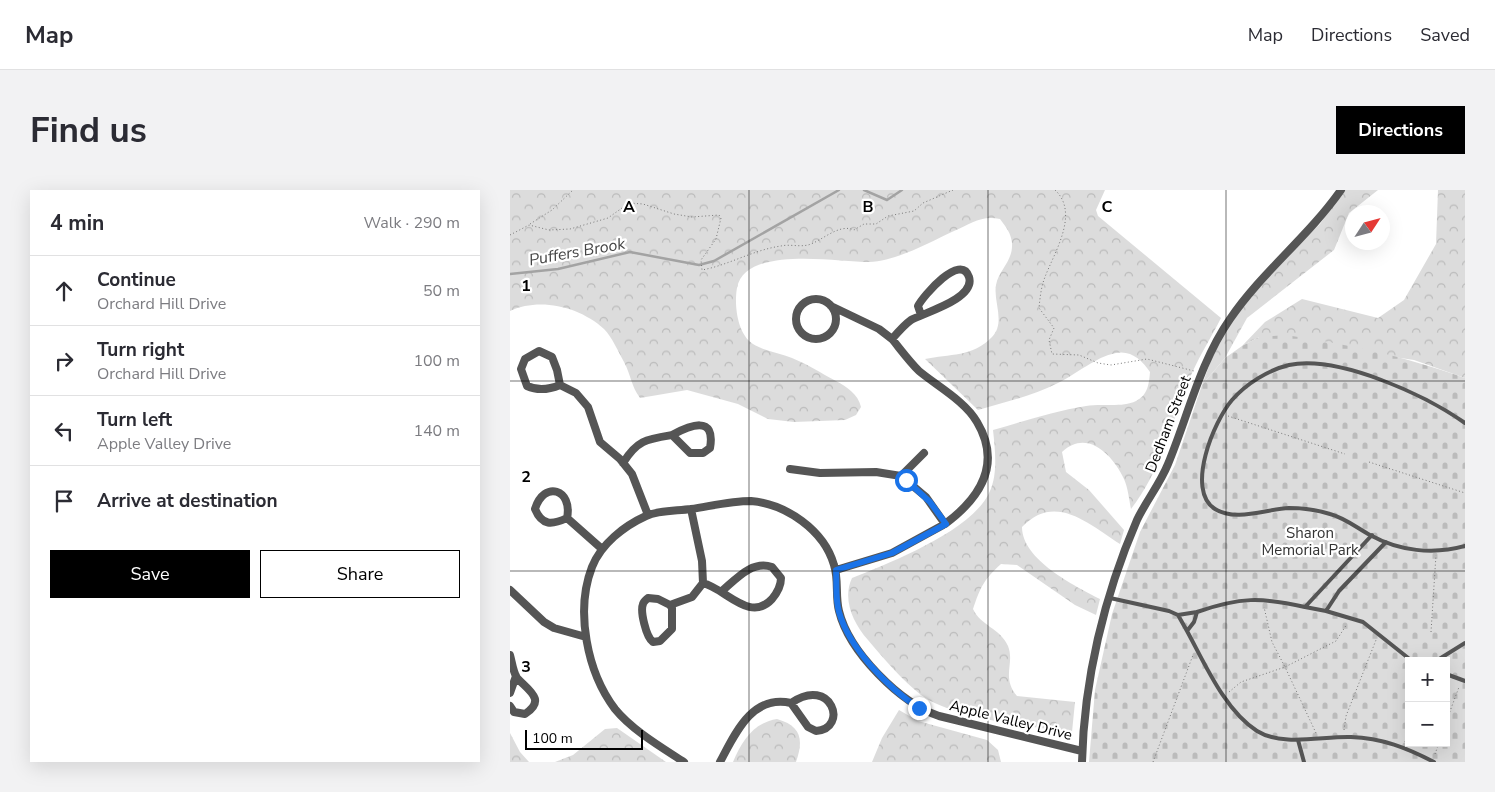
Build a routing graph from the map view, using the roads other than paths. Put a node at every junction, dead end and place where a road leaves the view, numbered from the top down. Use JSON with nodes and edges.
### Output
{"nodes":[{"id":1,"x":1341,"y":190,"type":"edge"},
{"id":2,"x":831,"y":306,"type":"junction"},
{"id":3,"x":921,"y":316,"type":"junction"},
{"id":4,"x":892,"y":339,"type":"junction"},
{"id":5,"x":560,"y":385,"type":"junction"},
{"id":6,"x":1465,"y":423,"type":"edge"},
{"id":7,"x":672,"y":435,"type":"junction"},
{"id":8,"x":924,"y":453,"type":"dead end"},
{"id":9,"x":623,"y":463,"type":"junction"},
{"id":10,"x":790,"y":469,"type":"dead end"},
{"id":11,"x":901,"y":476,"type":"junction"},
{"id":12,"x":691,"y":509,"type":"junction"},
{"id":13,"x":648,"y":515,"type":"junction"},
{"id":14,"x":568,"y":518,"type":"junction"},
{"id":15,"x":946,"y":524,"type":"junction"},
{"id":16,"x":1372,"y":536,"type":"junction"},
{"id":17,"x":1386,"y":542,"type":"junction"},
{"id":18,"x":1465,"y":546,"type":"edge"},
{"id":19,"x":602,"y":549,"type":"junction"},
{"id":20,"x":836,"y":570,"type":"junction"},
{"id":21,"x":703,"y":583,"type":"junction"},
{"id":22,"x":510,"y":590,"type":"edge"},
{"id":23,"x":722,"y":591,"type":"junction"},
{"id":24,"x":1110,"y":598,"type":"junction"},
{"id":25,"x":670,"y":605,"type":"junction"},
{"id":26,"x":1305,"y":607,"type":"junction"},
{"id":27,"x":1326,"y":611,"type":"junction"},
{"id":28,"x":1197,"y":612,"type":"junction"},
{"id":29,"x":1178,"y":615,"type":"junction"},
{"id":30,"x":1187,"y":631,"type":"junction"},
{"id":31,"x":586,"y":637,"type":"junction"},
{"id":32,"x":1465,"y":642,"type":"edge"},
{"id":33,"x":510,"y":655,"type":"edge"},
{"id":34,"x":1407,"y":657,"type":"edge"},
{"id":35,"x":1442,"y":657,"type":"edge"},
{"id":36,"x":1450,"y":675,"type":"edge"},
{"id":37,"x":516,"y":676,"type":"junction"},
{"id":38,"x":1464,"y":680,"type":"edge"},
{"id":39,"x":510,"y":693,"type":"edge"},
{"id":40,"x":791,"y":703,"type":"junction"},
{"id":41,"x":510,"y":706,"type":"edge"},
{"id":42,"x":1298,"y":740,"type":"junction"},
{"id":43,"x":1082,"y":751,"type":"junction"},
{"id":44,"x":684,"y":762,"type":"edge"},
{"id":45,"x":720,"y":762,"type":"edge"},
{"id":46,"x":1082,"y":762,"type":"edge"},
{"id":47,"x":1304,"y":762,"type":"edge"},
{"id":48,"x":1433,"y":762,"type":"edge"}],
"edges":[{"from":1,"to":24,"type":"street","name":"Dedham Street"},
{"from":2,"to":2,"type":"street"},
{"from":2,"to":4,"type":"street"},
{"from":3,"to":3,"type":"street"},
{"from":3,"to":4,"type":"street"},
{"from":4,"to":15,"type":"street"},
{"from":5,"to":5,"type":"street"},
{"from":5,"to":9,"type":"street"},
{"from":6,"to":16,"type":"lane"},
{"from":7,"to":7,"type":"street"},
{"from":7,"to":9,"type":"street"},
{"from":8,"to":11,"type":"street"},
{"from":9,"to":13,"type":"street"},
{"from":10,"to":11,"type":"street"},
{"from":11,"to":15,"type":"street"},
{"from":12,"to":13,"type":"street","name":"Apple Valley Drive"},
{"from":12,"to":20,"type":"street","name":"Apple Valley Drive"},
{"from":12,"to":21,"type":"street"},
{"from":13,"to":19,"type":"street","name":"Apple Valley Drive"},
{"from":14,"to":14,"type":"street"},
{"from":14,"to":19,"type":"street"},
{"from":15,"to":20,"type":"street"},
{"from":16,"to":17,"type":"lane"},
{"from":16,"to":26,"type":"lane"},
{"from":17,"to":18,"type":"lane"},
{"from":17,"to":27,"type":"lane"},
{"from":19,"to":31,"type":"street","name":"Apple Valley Drive"},
{"from":20,"to":43,"type":"street","name":"Apple Valley Drive"},
{"from":21,"to":23,"type":"street"},
{"from":21,"to":25,"type":"street"},
{"from":22,"to":31,"type":"street"},
{"from":23,"to":23,"type":"street"},
{"from":24,"to":29,"type":"lane"},
{"from":24,"to":43,"type":"street","name":"Dedham Street"},
{"from":25,"to":25,"type":"street"},
{"from":26,"to":27,"type":"lane"},
{"from":26,"to":28,"type":"lane"},
{"from":27,"to":34,"type":"lane"},
{"from":28,"to":29,"type":"lane"},
{"from":28,"to":30,"type":"lane"},
{"from":29,"to":30,"type":"lane"},
{"from":30,"to":42,"type":"lane"},
{"from":31,"to":44,"type":"street","name":"Apple Valley Drive"},
{"from":32,"to":35,"type":"lane"},
{"from":33,"to":37,"type":"street"},
{"from":36,"to":38,"type":"lane"},
{"from":37,"to":39,"type":"street"},
{"from":37,"to":41,"type":"street"},
{"from":40,"to":40,"type":"street"},
{"from":40,"to":45,"type":"street"},
{"from":42,"to":47,"type":"lane"},
{"from":42,"to":48,"type":"lane"},
{"from":43,"to":46,"type":"street","name":"Dedham Street"}]}
